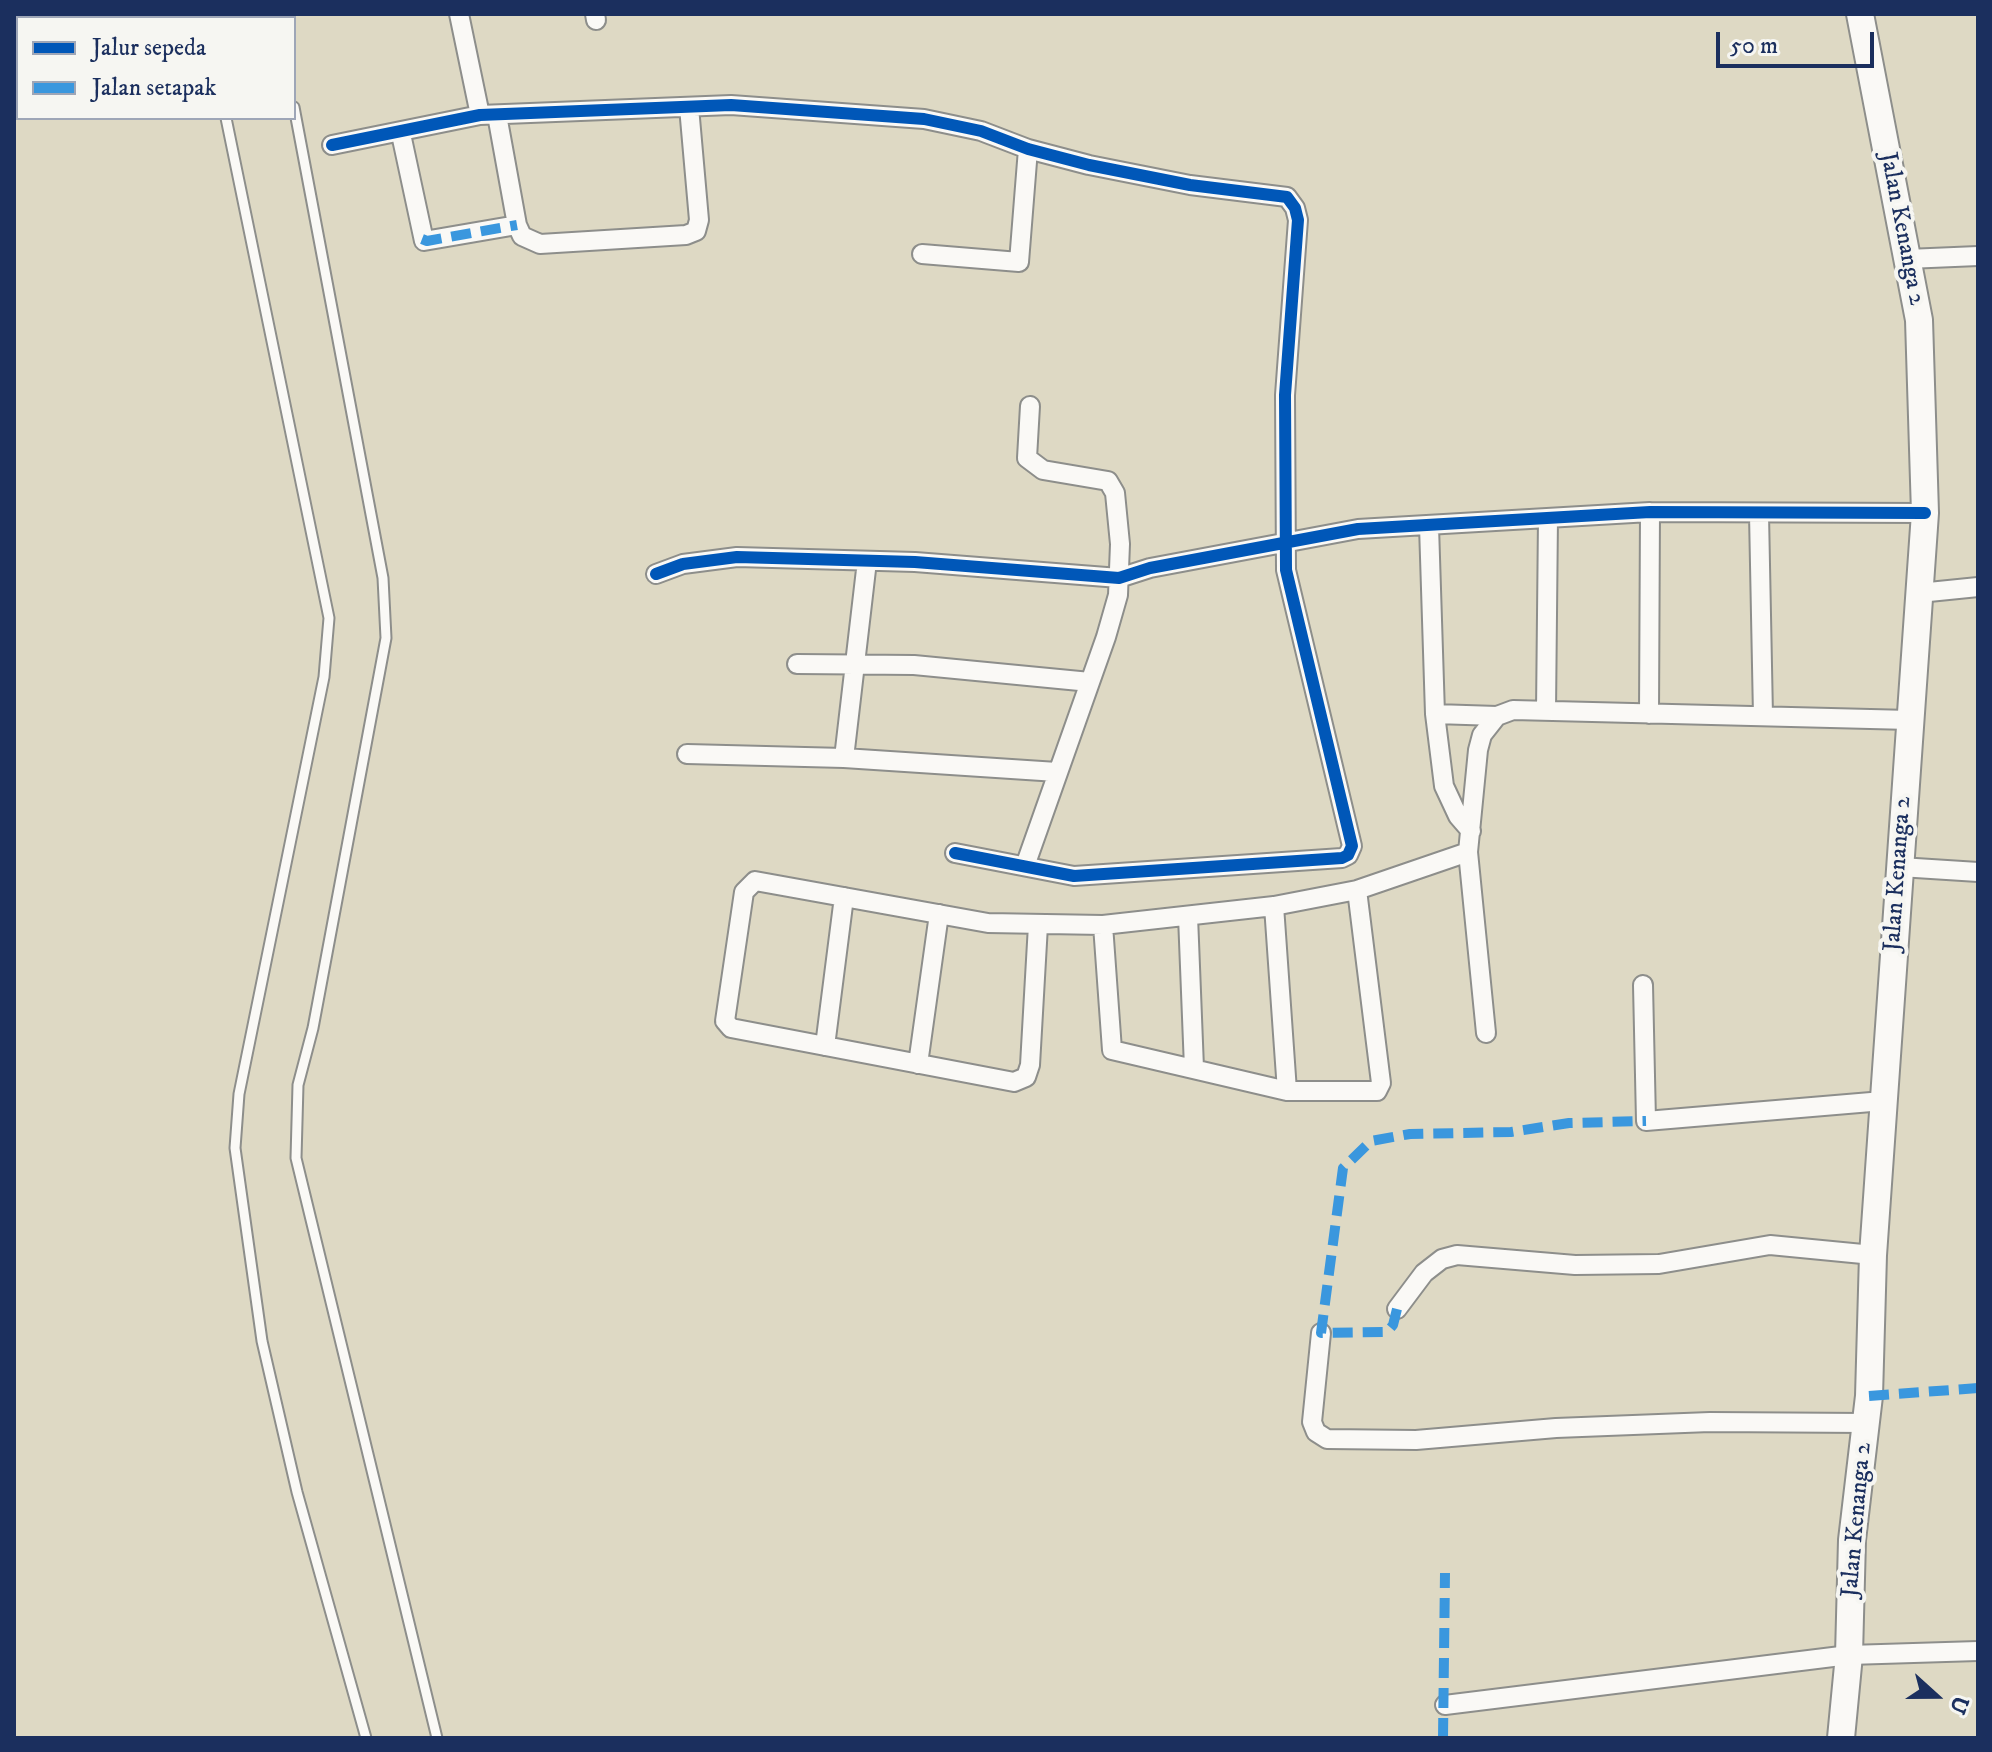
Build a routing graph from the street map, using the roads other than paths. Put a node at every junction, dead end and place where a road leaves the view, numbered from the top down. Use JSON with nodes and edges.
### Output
{"nodes":[{"id":1,"x":459,"y":14,"type":"edge"},
{"id":2,"x":1860,"y":14,"type":"edge"},
{"id":3,"x":689,"y":107,"type":"junction"},
{"id":4,"x":488,"y":115,"type":"junction"},
{"id":5,"x":296,"y":118,"type":"edge"},
{"id":6,"x":226,"y":120,"type":"edge"},
{"id":7,"x":401,"y":134,"type":"junction"},
{"id":8,"x":332,"y":145,"type":"dead end"},
{"id":9,"x":1028,"y":149,"type":"junction"},
{"id":10,"x":517,"y":225,"type":"junction"},
{"id":11,"x":922,"y":254,"type":"dead end"},
{"id":12,"x":1978,"y":256,"type":"edge"},
{"id":13,"x":1907,"y":259,"type":"junction"},
{"id":14,"x":1030,"y":406,"type":"dead end"},
{"id":15,"x":1650,"y":512,"type":"junction"},
{"id":16,"x":1925,"y":513,"type":"junction"},
{"id":17,"x":1759,"y":514,"type":"junction"},
{"id":18,"x":1548,"y":518,"type":"junction"},
{"id":19,"x":1429,"y":526,"type":"junction"},
{"id":20,"x":1288,"y":543,"type":"junction"},
{"id":21,"x":867,"y":561,"type":"junction"},
{"id":22,"x":656,"y":574,"type":"dead end"},
{"id":23,"x":1119,"y":578,"type":"junction"},
{"id":24,"x":1978,"y":587,"type":"edge"},
{"id":25,"x":1919,"y":593,"type":"junction"},
{"id":26,"x":797,"y":664,"type":"dead end"},
{"id":27,"x":852,"y":666,"type":"junction"},
{"id":28,"x":1090,"y":682,"type":"junction"},
{"id":29,"x":1546,"y":711,"type":"junction"},
{"id":30,"x":1435,"y":714,"type":"junction"},
{"id":31,"x":1649,"y":714,"type":"junction"},
{"id":32,"x":1497,"y":716,"type":"junction"},
{"id":33,"x":1763,"y":716,"type":"junction"},
{"id":34,"x":1910,"y":720,"type":"junction"},
{"id":35,"x":687,"y":754,"type":"dead end"},
{"id":36,"x":844,"y":758,"type":"junction"},
{"id":37,"x":1057,"y":772,"type":"junction"},
{"id":38,"x":1471,"y":831,"type":"junction"},
{"id":39,"x":1468,"y":852,"type":"junction"},
{"id":40,"x":955,"y":853,"type":"dead end"},
{"id":41,"x":1025,"y":866,"type":"junction"},
{"id":42,"x":1900,"y":867,"type":"junction"},
{"id":43,"x":1978,"y":872,"type":"edge"},
{"id":44,"x":1357,"y":890,"type":"junction"},
{"id":45,"x":844,"y":897,"type":"junction"},
{"id":46,"x":1274,"y":906,"type":"junction"},
{"id":47,"x":939,"y":914,"type":"junction"},
{"id":48,"x":1188,"y":916,"type":"junction"},
{"id":49,"x":1038,"y":925,"type":"junction"},
{"id":50,"x":1103,"y":925,"type":"junction"},
{"id":51,"x":1643,"y":985,"type":"dead end"},
{"id":52,"x":1486,"y":1033,"type":"dead end"},
{"id":53,"x":825,"y":1046,"type":"junction"},
{"id":54,"x":918,"y":1064,"type":"junction"},
{"id":55,"x":1194,"y":1068,"type":"junction"},
{"id":56,"x":1287,"y":1091,"type":"junction"},
{"id":57,"x":1883,"y":1101,"type":"junction"},
{"id":58,"x":1873,"y":1255,"type":"junction"},
{"id":59,"x":1397,"y":1309,"type":"dead end"},
{"id":60,"x":1321,"y":1333,"type":"dead end"},
{"id":61,"x":1866,"y":1423,"type":"junction"},
{"id":62,"x":1978,"y":1651,"type":"edge"},
{"id":63,"x":1849,"y":1655,"type":"junction"},
{"id":64,"x":1445,"y":1705,"type":"dead end"},
{"id":65,"x":366,"y":1738,"type":"edge"},
{"id":66,"x":437,"y":1738,"type":"edge"},
{"id":67,"x":1841,"y":1738,"type":"edge"}],
"edges":[{"from":1,"to":4,"type":"street"},
{"from":2,"to":13,"type":"main road","name":"Jalan Kenanga 2"},
{"from":3,"to":4,"type":"street"},
{"from":3,"to":9,"type":"street"},
{"from":3,"to":10,"type":"street"},
{"from":4,"to":7,"type":"street"},
{"from":4,"to":10,"type":"street"},
{"from":5,"to":66,"type":"lane"},
{"from":6,"to":65,"type":"lane"},
{"from":7,"to":8,"type":"street"},
{"from":7,"to":10,"type":"street"},
{"from":9,"to":11,"type":"street"},
{"from":9,"to":20,"type":"street"},
{"from":12,"to":13,"type":"street"},
{"from":13,"to":16,"type":"main road","name":"Jalan Kenanga 2"},
{"from":14,"to":23,"type":"street"},
{"from":15,"to":17,"type":"street"},
{"from":15,"to":18,"type":"street"},
{"from":15,"to":31,"type":"street"},
{"from":16,"to":17,"type":"street"},
{"from":16,"to":25,"type":"main road","name":"Jalan Kenanga 2"},
{"from":17,"to":33,"type":"street"},
{"from":18,"to":19,"type":"street"},
{"from":18,"to":29,"type":"street"},
{"from":19,"to":20,"type":"street"},
{"from":19,"to":30,"type":"street"},
{"from":20,"to":23,"type":"street"},
{"from":20,"to":41,"type":"street"},
{"from":21,"to":22,"type":"street"},
{"from":21,"to":23,"type":"street"},
{"from":21,"to":27,"type":"street"},
{"from":23,"to":28,"type":"street"},
{"from":24,"to":25,"type":"street"},
{"from":25,"to":34,"type":"main road","name":"Jalan Kenanga 2"},
{"from":26,"to":27,"type":"street"},
{"from":27,"to":28,"type":"street"},
{"from":27,"to":36,"type":"street"},
{"from":28,"to":37,"type":"street"},
{"from":29,"to":31,"type":"street"},
{"from":29,"to":32,"type":"street"},
{"from":30,"to":32,"type":"street"},
{"from":30,"to":38,"type":"street"},
{"from":31,"to":33,"type":"street"},
{"from":32,"to":38,"type":"street"},
{"from":33,"to":34,"type":"street"},
{"from":34,"to":42,"type":"main road","name":"Jalan Kenanga 2"},
{"from":35,"to":36,"type":"street"},
{"from":36,"to":37,"type":"street"},
{"from":37,"to":41,"type":"street"},
{"from":38,"to":39,"type":"street"},
{"from":39,"to":44,"type":"street"},
{"from":39,"to":52,"type":"street"},
{"from":40,"to":41,"type":"street"},
{"from":42,"to":43,"type":"street"},
{"from":42,"to":57,"type":"main road","name":"Jalan Kenanga 2"},
{"from":44,"to":46,"type":"street"},
{"from":44,"to":56,"type":"street"},
{"from":45,"to":47,"type":"street"},
{"from":45,"to":53,"type":"street"},
{"from":45,"to":53,"type":"street"},
{"from":46,"to":48,"type":"street"},
{"from":46,"to":56,"type":"street"},
{"from":47,"to":49,"type":"street"},
{"from":47,"to":54,"type":"street"},
{"from":48,"to":50,"type":"street"},
{"from":48,"to":55,"type":"street"},
{"from":49,"to":50,"type":"street"},
{"from":49,"to":54,"type":"street"},
{"from":50,"to":55,"type":"street"},
{"from":51,"to":57,"type":"street"},
{"from":53,"to":54,"type":"street"},
{"from":55,"to":56,"type":"street"},
{"from":57,"to":58,"type":"main road","name":"Jalan Kenanga 2"},
{"from":58,"to":59,"type":"street"},
{"from":58,"to":61,"type":"main road","name":"Jalan Kenanga 2"},
{"from":60,"to":61,"type":"street"},
{"from":61,"to":63,"type":"main road","name":"Jalan Kenanga 2"},
{"from":62,"to":63,"type":"street"},
{"from":63,"to":64,"type":"street"},
{"from":63,"to":67,"type":"main road","name":"Jalan Kenanga 2"}]}
